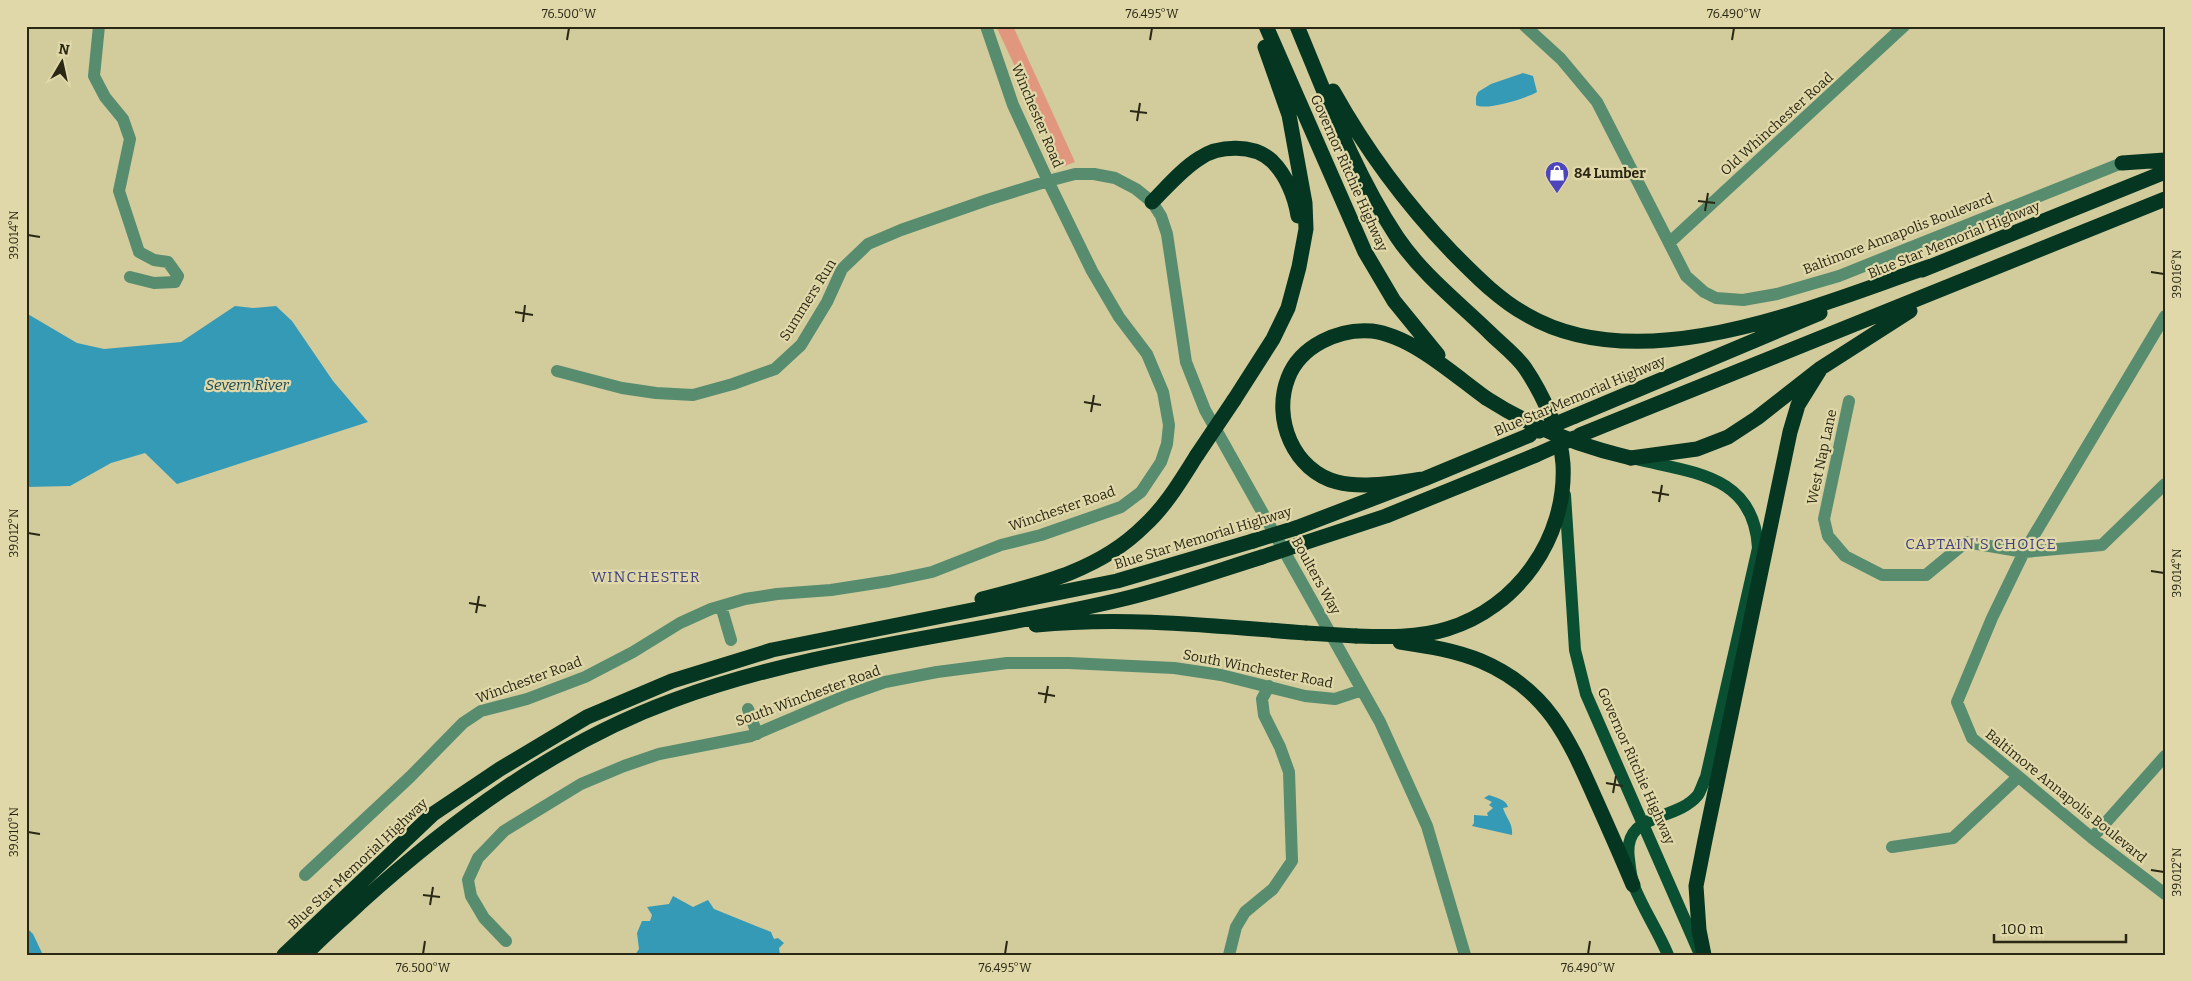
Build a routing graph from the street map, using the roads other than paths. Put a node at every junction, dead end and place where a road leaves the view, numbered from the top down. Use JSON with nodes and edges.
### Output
{"nodes":[{"id":1,"x":99,"y":26,"type":"edge"},
{"id":2,"x":986,"y":26,"type":"edge"},
{"id":3,"x":1258,"y":26,"type":"edge"},
{"id":4,"x":1266,"y":26,"type":"edge"},
{"id":5,"x":1299,"y":26,"type":"edge"},
{"id":6,"x":1525,"y":26,"type":"edge"},
{"id":7,"x":1904,"y":26,"type":"edge"},
{"id":8,"x":2165,"y":160,"type":"edge"},
{"id":9,"x":2122,"y":163,"type":"junction"},
{"id":10,"x":2165,"y":172,"type":"edge"},
{"id":11,"x":1048,"y":181,"type":"junction"},
{"id":12,"x":2122,"y":190,"type":"junction"},
{"id":13,"x":2165,"y":199,"type":"edge"},
{"id":14,"x":1152,"y":202,"type":"junction"},
{"id":15,"x":1669,"y":243,"type":"junction"},
{"id":16,"x":1931,"y":266,"type":"junction"},
{"id":17,"x":1299,"y":268,"type":"junction"},
{"id":18,"x":130,"y":277,"type":"dead end"},
{"id":19,"x":1954,"y":285,"type":"junction"},
{"id":20,"x":2165,"y":316,"type":"edge"},
{"id":21,"x":1821,"y":368,"type":"junction"},
{"id":22,"x":557,"y":372,"type":"dead end"},
{"id":23,"x":1486,"y":398,"type":"junction"},
{"id":24,"x":1849,"y":401,"type":"dead end"},
{"id":25,"x":1631,"y":458,"type":"junction"},
{"id":26,"x":1563,"y":466,"type":"junction"},
{"id":27,"x":1424,"y":479,"type":"junction"},
{"id":28,"x":2165,"y":484,"type":"edge"},
{"id":29,"x":2024,"y":552,"type":"junction"},
{"id":30,"x":721,"y":606,"type":"junction"},
{"id":31,"x":954,"y":632,"type":"junction"},
{"id":32,"x":1356,"y":636,"type":"junction"},
{"id":33,"x":731,"y":640,"type":"dead end"},
{"id":34,"x":772,"y":650,"type":"junction"},
{"id":35,"x":1268,"y":686,"type":"junction"},
{"id":36,"x":1362,"y":690,"type":"junction"},
{"id":37,"x":748,"y":709,"type":"dead end"},
{"id":38,"x":757,"y":734,"type":"junction"},
{"id":39,"x":2165,"y":756,"type":"edge"},
{"id":40,"x":2018,"y":777,"type":"junction"},
{"id":41,"x":1644,"y":823,"type":"junction"},
{"id":42,"x":2092,"y":838,"type":"junction"},
{"id":43,"x":1892,"y":846,"type":"dead end"},
{"id":44,"x":306,"y":875,"type":"dead end"},
{"id":45,"x":1634,"y":885,"type":"junction"},
{"id":46,"x":2165,"y":894,"type":"edge"},
{"id":47,"x":506,"y":941,"type":"dead end"},
{"id":48,"x":306,"y":947,"type":"edge"},
{"id":49,"x":284,"y":955,"type":"edge"},
{"id":50,"x":1230,"y":955,"type":"edge"},
{"id":51,"x":1465,"y":955,"type":"edge"},
{"id":52,"x":1668,"y":955,"type":"edge"},
{"id":53,"x":1700,"y":955,"type":"edge"},
{"id":54,"x":1704,"y":955,"type":"edge"}],
"edges":[{"from":1,"to":18,"type":"street"},
{"from":2,"to":11,"type":"street","name":"Winchester Road"},
{"from":3,"to":17,"type":"highway"},
{"from":4,"to":23,"type":"highway","name":"Governor Ritchie Highway"},
{"from":5,"to":16,"type":"highway"},
{"from":5,"to":26,"type":"highway","name":"Governor Ritchie Highway"},
{"from":6,"to":15,"type":"street","name":"Baltimore Annapolis Boulevard"},
{"from":7,"to":15,"type":"street","name":"Old Whinchester Road"},
{"from":8,"to":9,"type":"highway"},
{"from":9,"to":12,"type":"highway"},
{"from":9,"to":15,"type":"street","name":"Baltimore Annapolis Boulevard"},
{"from":10,"to":12,"type":"highway","name":"Blue Star Memorial Highway"},
{"from":11,"to":14,"type":"street","name":"Boulters Way"},
{"from":11,"to":22,"type":"street","name":"Summers Run"},
{"from":11,"to":30,"type":"street","name":"Winchester Road"},
{"from":12,"to":16,"type":"highway","name":"Blue Star Memorial Highway"},
{"from":13,"to":19,"type":"highway","name":"Blue Star Memorial Highway"},
{"from":14,"to":17,"type":"highway"},
{"from":14,"to":36,"type":"street","name":"Boulters Way"},
{"from":16,"to":27,"type":"highway","name":"Blue Star Memorial Highway","bridge":true},
{"from":17,"to":34,"type":"highway","bridge":true},
{"from":19,"to":21,"type":"highway"},
{"from":19,"to":31,"type":"highway","name":"Blue Star Memorial Highway","bridge":true},
{"from":20,"to":29,"type":"street","name":"Baltimore Annapolis Boulevard"},
{"from":21,"to":25,"type":"highway"},
{"from":21,"to":54,"type":"highway"},
{"from":23,"to":25,"type":"highway","name":"Governor Ritchie Highway","bridge":true},
{"from":23,"to":27,"type":"highway"},
{"from":24,"to":29,"type":"street","name":"West Nap Lane"},
{"from":25,"to":41,"type":"main road"},
{"from":26,"to":32,"type":"highway"},
{"from":26,"to":41,"type":"main road","name":"Governor Ritchie Highway"},
{"from":27,"to":34,"type":"highway","name":"Blue Star Memorial Highway","bridge":true},
{"from":28,"to":29,"type":"street","name":"West Nap Lane"},
{"from":29,"to":40,"type":"street","name":"Baltimore Annapolis Boulevard"},
{"from":30,"to":33,"type":"street"},
{"from":30,"to":44,"type":"street","name":"Winchester Road"},
{"from":31,"to":32,"type":"highway","bridge":true},
{"from":31,"to":48,"type":"highway","name":"Blue Star Memorial Highway"},
{"from":32,"to":45,"type":"highway"},
{"from":34,"to":48,"type":"highway","name":"Blue Star Memorial Highway"},
{"from":35,"to":36,"type":"street","name":"South Winchester Road"},
{"from":35,"to":38,"type":"street","name":"South Winchester Road"},
{"from":35,"to":50,"type":"street"},
{"from":36,"to":51,"type":"street","name":"Boulters Way"},
{"from":37,"to":38,"type":"street"},
{"from":38,"to":47,"type":"street","name":"South Winchester Road"},
{"from":39,"to":42,"type":"street"},
{"from":40,"to":42,"type":"street","name":"Baltimore Annapolis Boulevard"},
{"from":40,"to":43,"type":"street"},
{"from":41,"to":45,"type":"main road"},
{"from":41,"to":53,"type":"main road","name":"Governor Ritchie Highway"},
{"from":42,"to":46,"type":"street","name":"Baltimore Annapolis Boulevard"},
{"from":45,"to":52,"type":"main road"},
{"from":48,"to":49,"type":"highway","name":"Blue Star Memorial Highway"}]}
